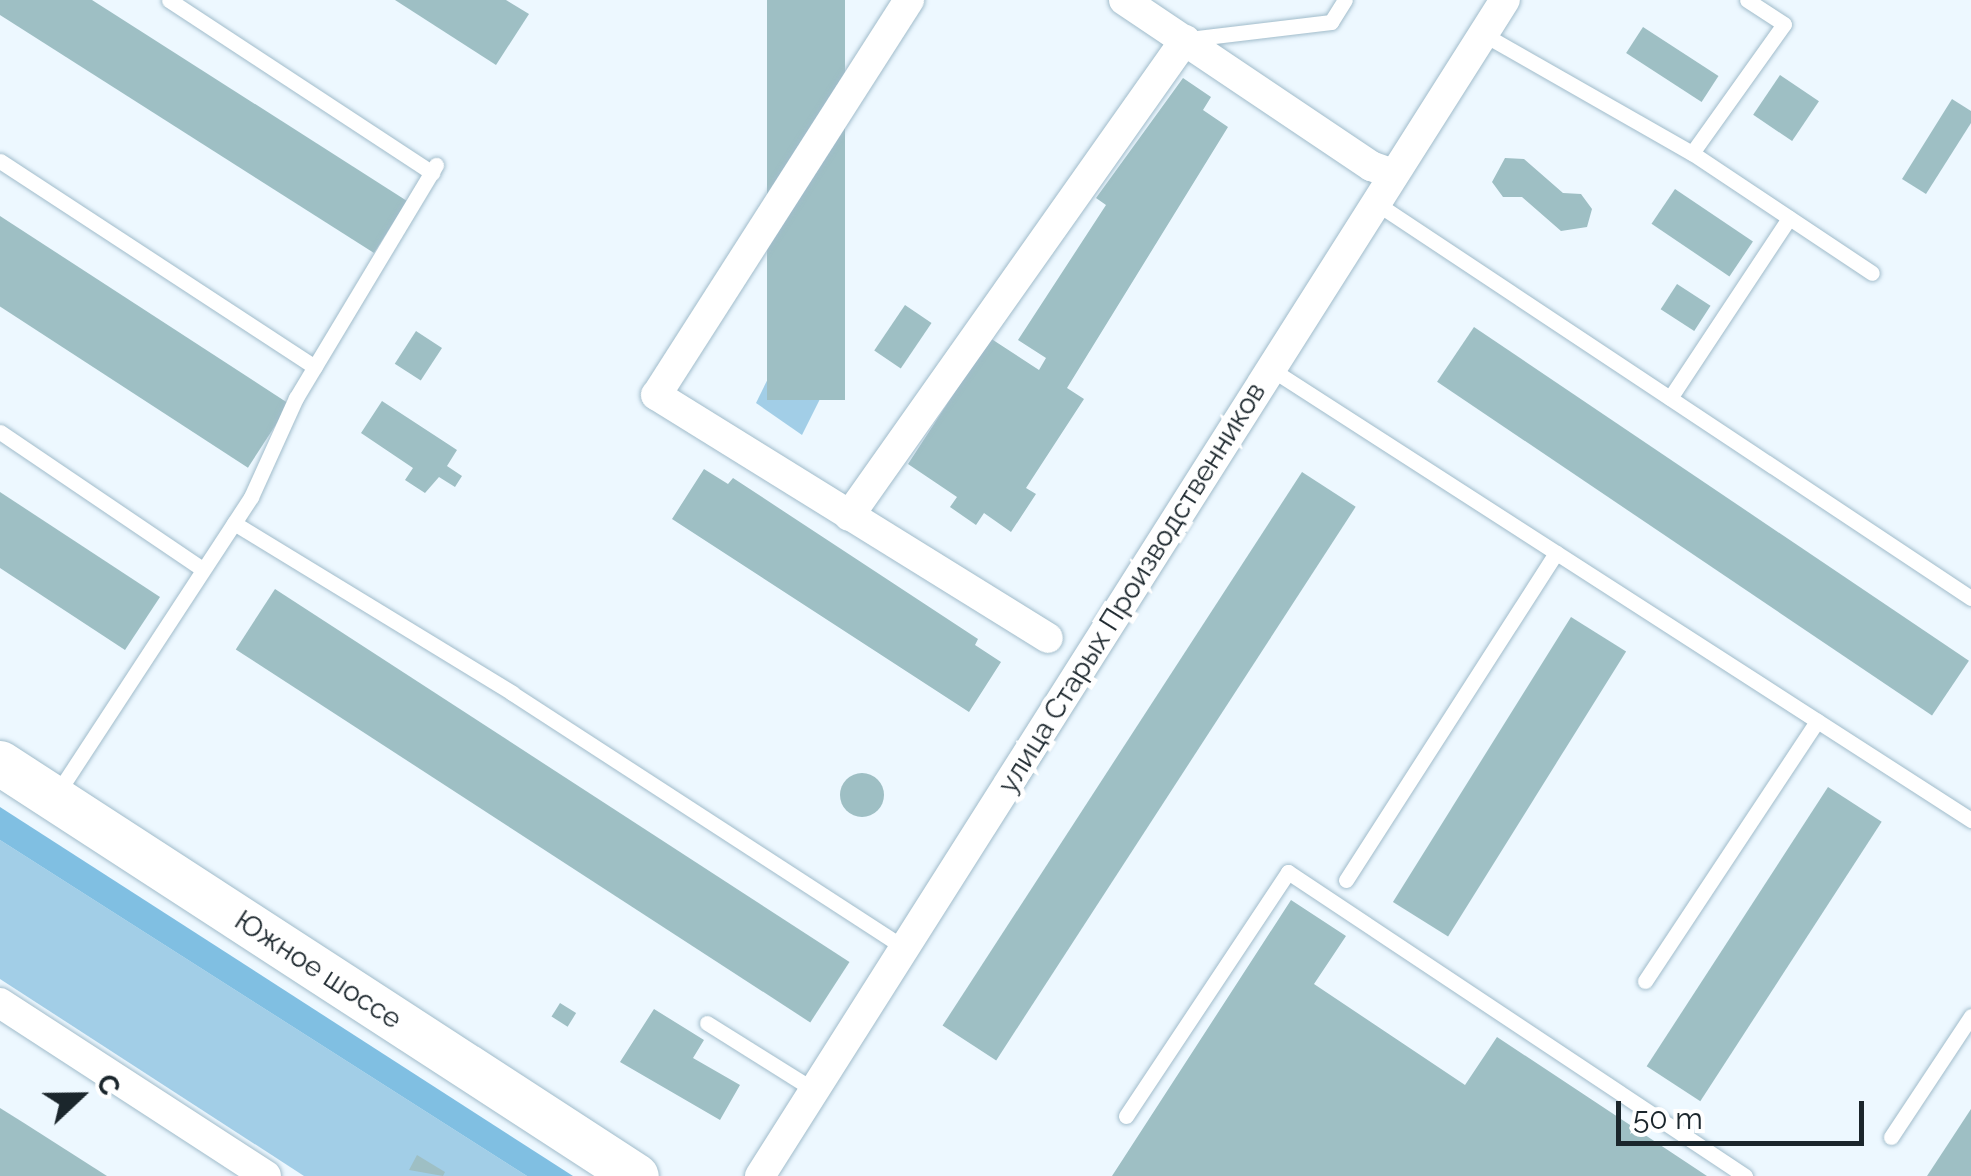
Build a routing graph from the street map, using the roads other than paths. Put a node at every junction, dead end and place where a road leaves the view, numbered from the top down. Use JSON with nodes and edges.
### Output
{"nodes":[{"id":1,"x":169,"y":0,"type":"edge"},
{"id":2,"x":909,"y":0,"type":"edge"},
{"id":3,"x":1124,"y":0,"type":"edge"},
{"id":4,"x":1345,"y":0,"type":"edge"},
{"id":5,"x":1504,"y":0,"type":"edge"},
{"id":6,"x":1748,"y":0,"type":"edge"},
{"id":7,"x":1483,"y":34,"type":"junction"},
{"id":8,"x":1185,"y":40,"type":"junction"},
{"id":9,"x":1692,"y":153,"type":"junction"},
{"id":10,"x":0,"y":161,"type":"edge"},
{"id":11,"x":1393,"y":174,"type":"junction"},
{"id":12,"x":1376,"y":203,"type":"junction"},
{"id":13,"x":1789,"y":218,"type":"junction"},
{"id":14,"x":1872,"y":272,"type":"dead end"},
{"id":15,"x":315,"y":368,"type":"junction"},
{"id":16,"x":1271,"y":369,"type":"junction"},
{"id":17,"x":1670,"y":398,"type":"junction"},
{"id":18,"x":0,"y":432,"type":"edge"},
{"id":19,"x":850,"y":516,"type":"junction"},
{"id":20,"x":234,"y":523,"type":"junction"},
{"id":21,"x":1556,"y":553,"type":"junction"},
{"id":22,"x":202,"y":568,"type":"junction"},
{"id":23,"x":1971,"y":598,"type":"edge"},
{"id":24,"x":1048,"y":638,"type":"dead end"},
{"id":25,"x":1817,"y":720,"type":"junction"},
{"id":26,"x":0,"y":763,"type":"edge"},
{"id":27,"x":54,"y":798,"type":"junction"},
{"id":28,"x":1971,"y":820,"type":"edge"},
{"id":29,"x":1346,"y":880,"type":"dead end"},
{"id":30,"x":904,"y":948,"type":"junction"},
{"id":31,"x":1646,"y":981,"type":"dead end"},
{"id":32,"x":0,"y":1003,"type":"edge"},
{"id":33,"x":1971,"y":1016,"type":"edge"},
{"id":34,"x":707,"y":1023,"type":"dead end"},
{"id":35,"x":814,"y":1090,"type":"junction"},
{"id":36,"x":1126,"y":1116,"type":"dead end"},
{"id":37,"x":1891,"y":1137,"type":"dead end"},
{"id":38,"x":266,"y":1176,"type":"edge"},
{"id":39,"x":636,"y":1176,"type":"edge"},
{"id":40,"x":760,"y":1176,"type":"edge"},
{"id":41,"x":1745,"y":1176,"type":"edge"}],
"edges":[{"from":1,"to":15,"type":"lane"},
{"from":2,"to":19,"type":"street"},
{"from":3,"to":8,"type":"street"},
{"from":4,"to":8,"type":"lane"},
{"from":5,"to":7,"type":"street","name":"улица Старых Производственников"},
{"from":6,"to":9,"type":"lane"},
{"from":7,"to":9,"type":"lane"},
{"from":7,"to":11,"type":"street","name":"улица Старых Производственников"},
{"from":8,"to":11,"type":"street"},
{"from":8,"to":19,"type":"street"},
{"from":9,"to":13,"type":"lane"},
{"from":10,"to":15,"type":"lane"},
{"from":11,"to":12,"type":"street","name":"улица Старых Производственников"},
{"from":12,"to":16,"type":"street","name":"улица Старых Производственников"},
{"from":12,"to":17,"type":"lane"},
{"from":13,"to":14,"type":"lane"},
{"from":13,"to":17,"type":"lane"},
{"from":15,"to":20,"type":"lane"},
{"from":16,"to":21,"type":"lane"},
{"from":16,"to":30,"type":"street","name":"улица Старых Производственников"},
{"from":17,"to":23,"type":"lane"},
{"from":18,"to":22,"type":"lane"},
{"from":19,"to":24,"type":"street"},
{"from":20,"to":22,"type":"lane"},
{"from":20,"to":30,"type":"lane"},
{"from":21,"to":25,"type":"lane"},
{"from":21,"to":29,"type":"lane"},
{"from":22,"to":27,"type":"lane"},
{"from":25,"to":28,"type":"lane"},
{"from":25,"to":31,"type":"lane"},
{"from":26,"to":27,"type":"main road","name":"Южное шоссе"},
{"from":27,"to":39,"type":"main road","name":"Южное шоссе"},
{"from":30,"to":35,"type":"street","name":"улица Старых Производственников"},
{"from":32,"to":38,"type":"street"},
{"from":33,"to":37,"type":"lane"},
{"from":34,"to":35,"type":"lane"},
{"from":35,"to":40,"type":"street","name":"улица Старых Производственников"},
{"from":36,"to":41,"type":"lane"}]}
